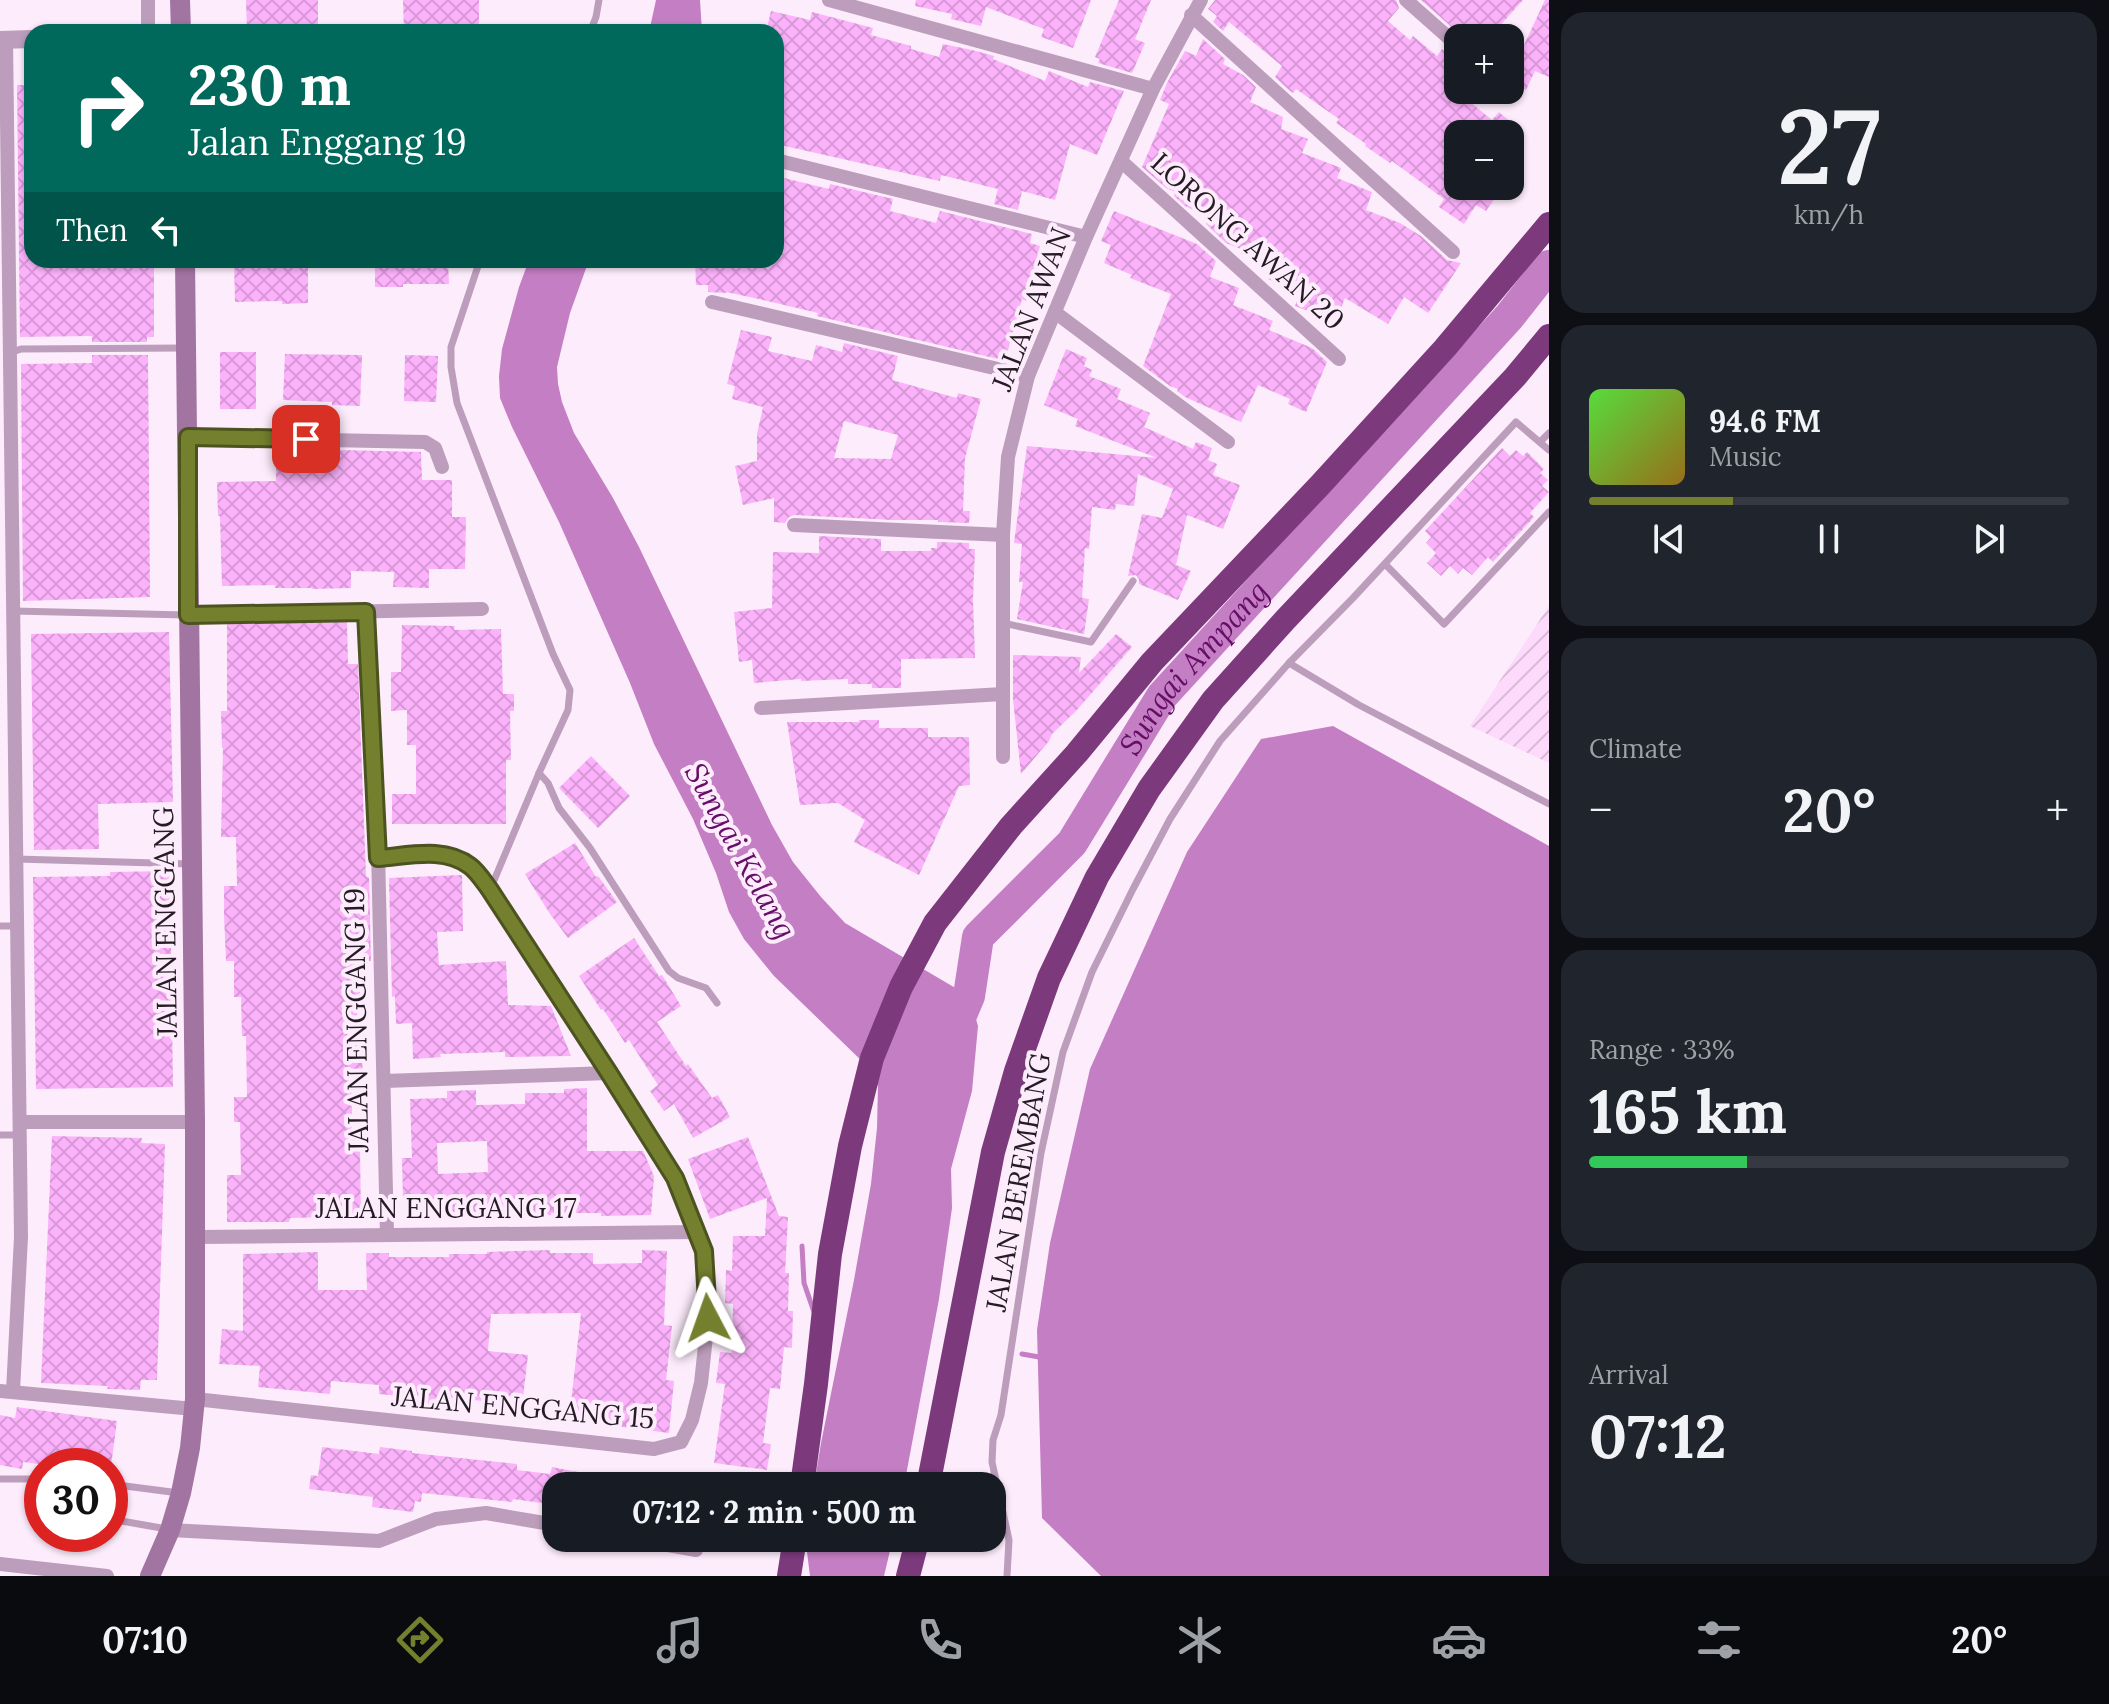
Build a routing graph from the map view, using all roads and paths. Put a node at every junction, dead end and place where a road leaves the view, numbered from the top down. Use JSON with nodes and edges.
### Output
{"nodes":[{"id":1,"x":148,"y":0,"type":"edge"},
{"id":2,"x":180,"y":0,"type":"edge"},
{"id":3,"x":599,"y":0,"type":"edge"},
{"id":4,"x":829,"y":0,"type":"edge"},
{"id":5,"x":1201,"y":0,"type":"edge"},
{"id":6,"x":1406,"y":0,"type":"edge"},
{"id":7,"x":1191,"y":15,"type":"junction"},
{"id":8,"x":148,"y":24,"type":"edge"},
{"id":9,"x":181,"y":24,"type":"edge"},
{"id":10,"x":593,"y":24,"type":"edge"},
{"id":11,"x":1444,"y":34,"type":"edge"},
{"id":12,"x":24,"y":39,"type":"edge"},
{"id":13,"x":3,"y":40,"type":"edge"},
{"id":14,"x":1153,"y":89,"type":"junction"},
{"id":15,"x":1121,"y":161,"type":"junction"},
{"id":16,"x":784,"y":162,"type":"edge"},
{"id":17,"x":1549,"y":224,"type":"edge"},
{"id":18,"x":1086,"y":237,"type":"junction"},
{"id":19,"x":1453,"y":252,"type":"dead end"},
{"id":20,"x":185,"y":268,"type":"edge"},
{"id":21,"x":477,"y":268,"type":"edge"},
{"id":22,"x":712,"y":302,"type":"dead end"},
{"id":23,"x":1056,"y":313,"type":"junction"},
{"id":24,"x":1549,"y":336,"type":"edge"},
{"id":25,"x":187,"y":347,"type":"junction"},
{"id":26,"x":5,"y":354,"type":"edge"},
{"id":27,"x":1339,"y":359,"type":"dead end"},
{"id":28,"x":1028,"y":376,"type":"junction"},
{"id":29,"x":5,"y":394,"type":"edge"},
{"id":30,"x":1549,"y":433,"type":"edge"},
{"id":31,"x":188,"y":437,"type":"junction"},
{"id":32,"x":1228,"y":442,"type":"dead end"},
{"id":33,"x":1540,"y":442,"type":"junction"},
{"id":34,"x":1549,"y":450,"type":"edge"},
{"id":35,"x":442,"y":467,"type":"dead end"},
{"id":36,"x":1549,"y":512,"type":"edge"},
{"id":37,"x":794,"y":525,"type":"dead end"},
{"id":38,"x":1003,"y":535,"type":"junction"},
{"id":39,"x":1385,"y":564,"type":"junction"},
{"id":40,"x":1133,"y":581,"type":"dead end"},
{"id":41,"x":482,"y":609,"type":"dead end"},
{"id":42,"x":13,"y":611,"type":"junction"},
{"id":43,"x":366,"y":612,"type":"junction"},
{"id":44,"x":188,"y":615,"type":"junction"},
{"id":45,"x":1003,"y":623,"type":"junction"},
{"id":46,"x":1289,"y":663,"type":"junction"},
{"id":47,"x":7,"y":689,"type":"edge"},
{"id":48,"x":1003,"y":694,"type":"junction"},
{"id":49,"x":761,"y":708,"type":"dead end"},
{"id":50,"x":1003,"y":757,"type":"dead end"},
{"id":51,"x":539,"y":773,"type":"junction"},
{"id":52,"x":1549,"y":804,"type":"edge"},
{"id":53,"x":378,"y":858,"type":"junction"},
{"id":54,"x":16,"y":859,"type":"junction"},
{"id":55,"x":192,"y":864,"type":"junction"},
{"id":56,"x":490,"y":890,"type":"junction"},
{"id":57,"x":0,"y":926,"type":"edge"},
{"id":58,"x":17,"y":926,"type":"junction"},
{"id":59,"x":717,"y":1003,"type":"dead end"},
{"id":60,"x":609,"y":1073,"type":"junction"},
{"id":61,"x":385,"y":1081,"type":"junction"},
{"id":62,"x":195,"y":1122,"type":"junction"},
{"id":63,"x":20,"y":1128,"type":"junction"},
{"id":64,"x":0,"y":1135,"type":"edge"},
{"id":65,"x":697,"y":1232,"type":"junction"},
{"id":66,"x":387,"y":1235,"type":"junction"},
{"id":67,"x":196,"y":1237,"type":"junction"},
{"id":68,"x":7,"y":1391,"type":"edge"},
{"id":69,"x":195,"y":1404,"type":"junction"},
{"id":70,"x":804,"y":1472,"type":"edge"},
{"id":71,"x":931,"y":1472,"type":"edge"},
{"id":72,"x":0,"y":1479,"type":"edge"},
{"id":73,"x":24,"y":1479,"type":"edge"},
{"id":74,"x":128,"y":1486,"type":"edge"},
{"id":75,"x":181,"y":1493,"type":"junction"},
{"id":76,"x":128,"y":1521,"type":"edge"},
{"id":77,"x":542,"y":1523,"type":"edge"},
{"id":78,"x":170,"y":1530,"type":"junction"},
{"id":79,"x":793,"y":1552,"type":"edge"},
{"id":80,"x":914,"y":1552,"type":"edge"},
{"id":81,"x":0,"y":1564,"type":"edge"},
{"id":82,"x":107,"y":1576,"type":"edge"},
{"id":83,"x":150,"y":1576,"type":"edge"},
{"id":84,"x":789,"y":1576,"type":"edge"},
{"id":85,"x":908,"y":1576,"type":"edge"},
{"id":86,"x":1007,"y":1576,"type":"edge"}],
"edges":[{"from":1,"to":8,"type":"street"},
{"from":2,"to":9,"type":"main road"},
{"from":3,"to":10,"type":"lane"},
{"from":4,"to":14,"type":"street"},
{"from":5,"to":7,"type":"street","name":"JALAN AWAN"},
{"from":6,"to":11,"type":"street"},
{"from":7,"to":14,"type":"street","name":"JALAN AWAN"},
{"from":7,"to":19,"type":"street"},
{"from":12,"to":13,"type":"street"},
{"from":13,"to":26,"type":"street"},
{"from":14,"to":15,"type":"street","name":"JALAN AWAN"},
{"from":15,"to":18,"type":"street","name":"JALAN AWAN"},
{"from":15,"to":27,"type":"street","name":"LORONG AWAN 20"},
{"from":16,"to":18,"type":"street"},
{"from":17,"to":70,"type":"highway"},
{"from":18,"to":23,"type":"street","name":"JALAN AWAN"},
{"from":20,"to":25,"type":"main road","name":"JALAN ENGGANG"},
{"from":21,"to":51,"type":"lane"},
{"from":22,"to":28,"type":"street"},
{"from":23,"to":28,"type":"street","name":"JALAN AWAN"},
{"from":23,"to":32,"type":"street"},
{"from":24,"to":71,"type":"highway"},
{"from":25,"to":26,"type":"lane"},
{"from":25,"to":31,"type":"main road","name":"JALAN ENGGANG"},
{"from":26,"to":29,"type":"street"},
{"from":28,"to":38,"type":"street","name":"JALAN AWAN"},
{"from":29,"to":42,"type":"street"},
{"from":30,"to":33,"type":"lane"},
{"from":31,"to":35,"type":"street"},
{"from":31,"to":44,"type":"main road","name":"JALAN ENGGANG"},
{"from":33,"to":34,"type":"lane","name":"JALAN BEREMBANG"},
{"from":33,"to":39,"type":"lane","name":"JALAN BEREMBANG"},
{"from":36,"to":39,"type":"lane"},
{"from":37,"to":38,"type":"street"},
{"from":38,"to":45,"type":"street","name":"JALAN AWAN"},
{"from":39,"to":46,"type":"lane","name":"JALAN BEREMBANG"},
{"from":40,"to":45,"type":"lane"},
{"from":41,"to":43,"type":"street"},
{"from":42,"to":44,"type":"lane"},
{"from":42,"to":47,"type":"street"},
{"from":43,"to":44,"type":"street"},
{"from":43,"to":53,"type":"street","name":"JALAN ENGGANG 19"},
{"from":44,"to":55,"type":"main road","name":"JALAN ENGGANG"},
{"from":45,"to":48,"type":"street","name":"JALAN AWAN"},
{"from":46,"to":52,"type":"lane"},
{"from":46,"to":86,"type":"lane","name":"JALAN BEREMBANG"},
{"from":47,"to":54,"type":"street"},
{"from":48,"to":49,"type":"street"},
{"from":48,"to":50,"type":"street","name":"JALAN AWAN"},
{"from":51,"to":56,"type":"lane"},
{"from":51,"to":59,"type":"lane"},
{"from":53,"to":56,"type":"street","name":"JALAN ENGGANG 15"},
{"from":53,"to":61,"type":"street","name":"JALAN ENGGANG 19"},
{"from":54,"to":55,"type":"lane"},
{"from":54,"to":58,"type":"street"},
{"from":55,"to":62,"type":"main road","name":"JALAN ENGGANG"},
{"from":56,"to":60,"type":"street","name":"JALAN ENGGANG 15"},
{"from":57,"to":58,"type":"lane"},
{"from":58,"to":63,"type":"street"},
{"from":60,"to":61,"type":"street"},
{"from":60,"to":65,"type":"street","name":"JALAN ENGGANG 15"},
{"from":61,"to":66,"type":"street","name":"JALAN ENGGANG 19"},
{"from":62,"to":63,"type":"street"},
{"from":62,"to":67,"type":"main road","name":"JALAN ENGGANG"},
{"from":63,"to":64,"type":"lane"},
{"from":63,"to":68,"type":"street"},
{"from":65,"to":66,"type":"street","name":"JALAN ENGGANG 17"},
{"from":65,"to":69,"type":"street","name":"JALAN ENGGANG 15"},
{"from":66,"to":67,"type":"street","name":"JALAN ENGGANG 17"},
{"from":67,"to":69,"type":"main road","name":"JALAN ENGGANG"},
{"from":68,"to":69,"type":"street"},
{"from":69,"to":75,"type":"main road","name":"JALAN ENGGANG"},
{"from":72,"to":73,"type":"lane"},
{"from":74,"to":75,"type":"lane"},
{"from":75,"to":78,"type":"main road","name":"JALAN ENGGANG"},
{"from":76,"to":78,"type":"lane"},
{"from":77,"to":78,"type":"street"},
{"from":78,"to":83,"type":"main road","name":"JALAN ENGGANG"},
{"from":79,"to":84,"type":"highway"},
{"from":80,"to":85,"type":"highway"},
{"from":81,"to":82,"type":"street"}]}
